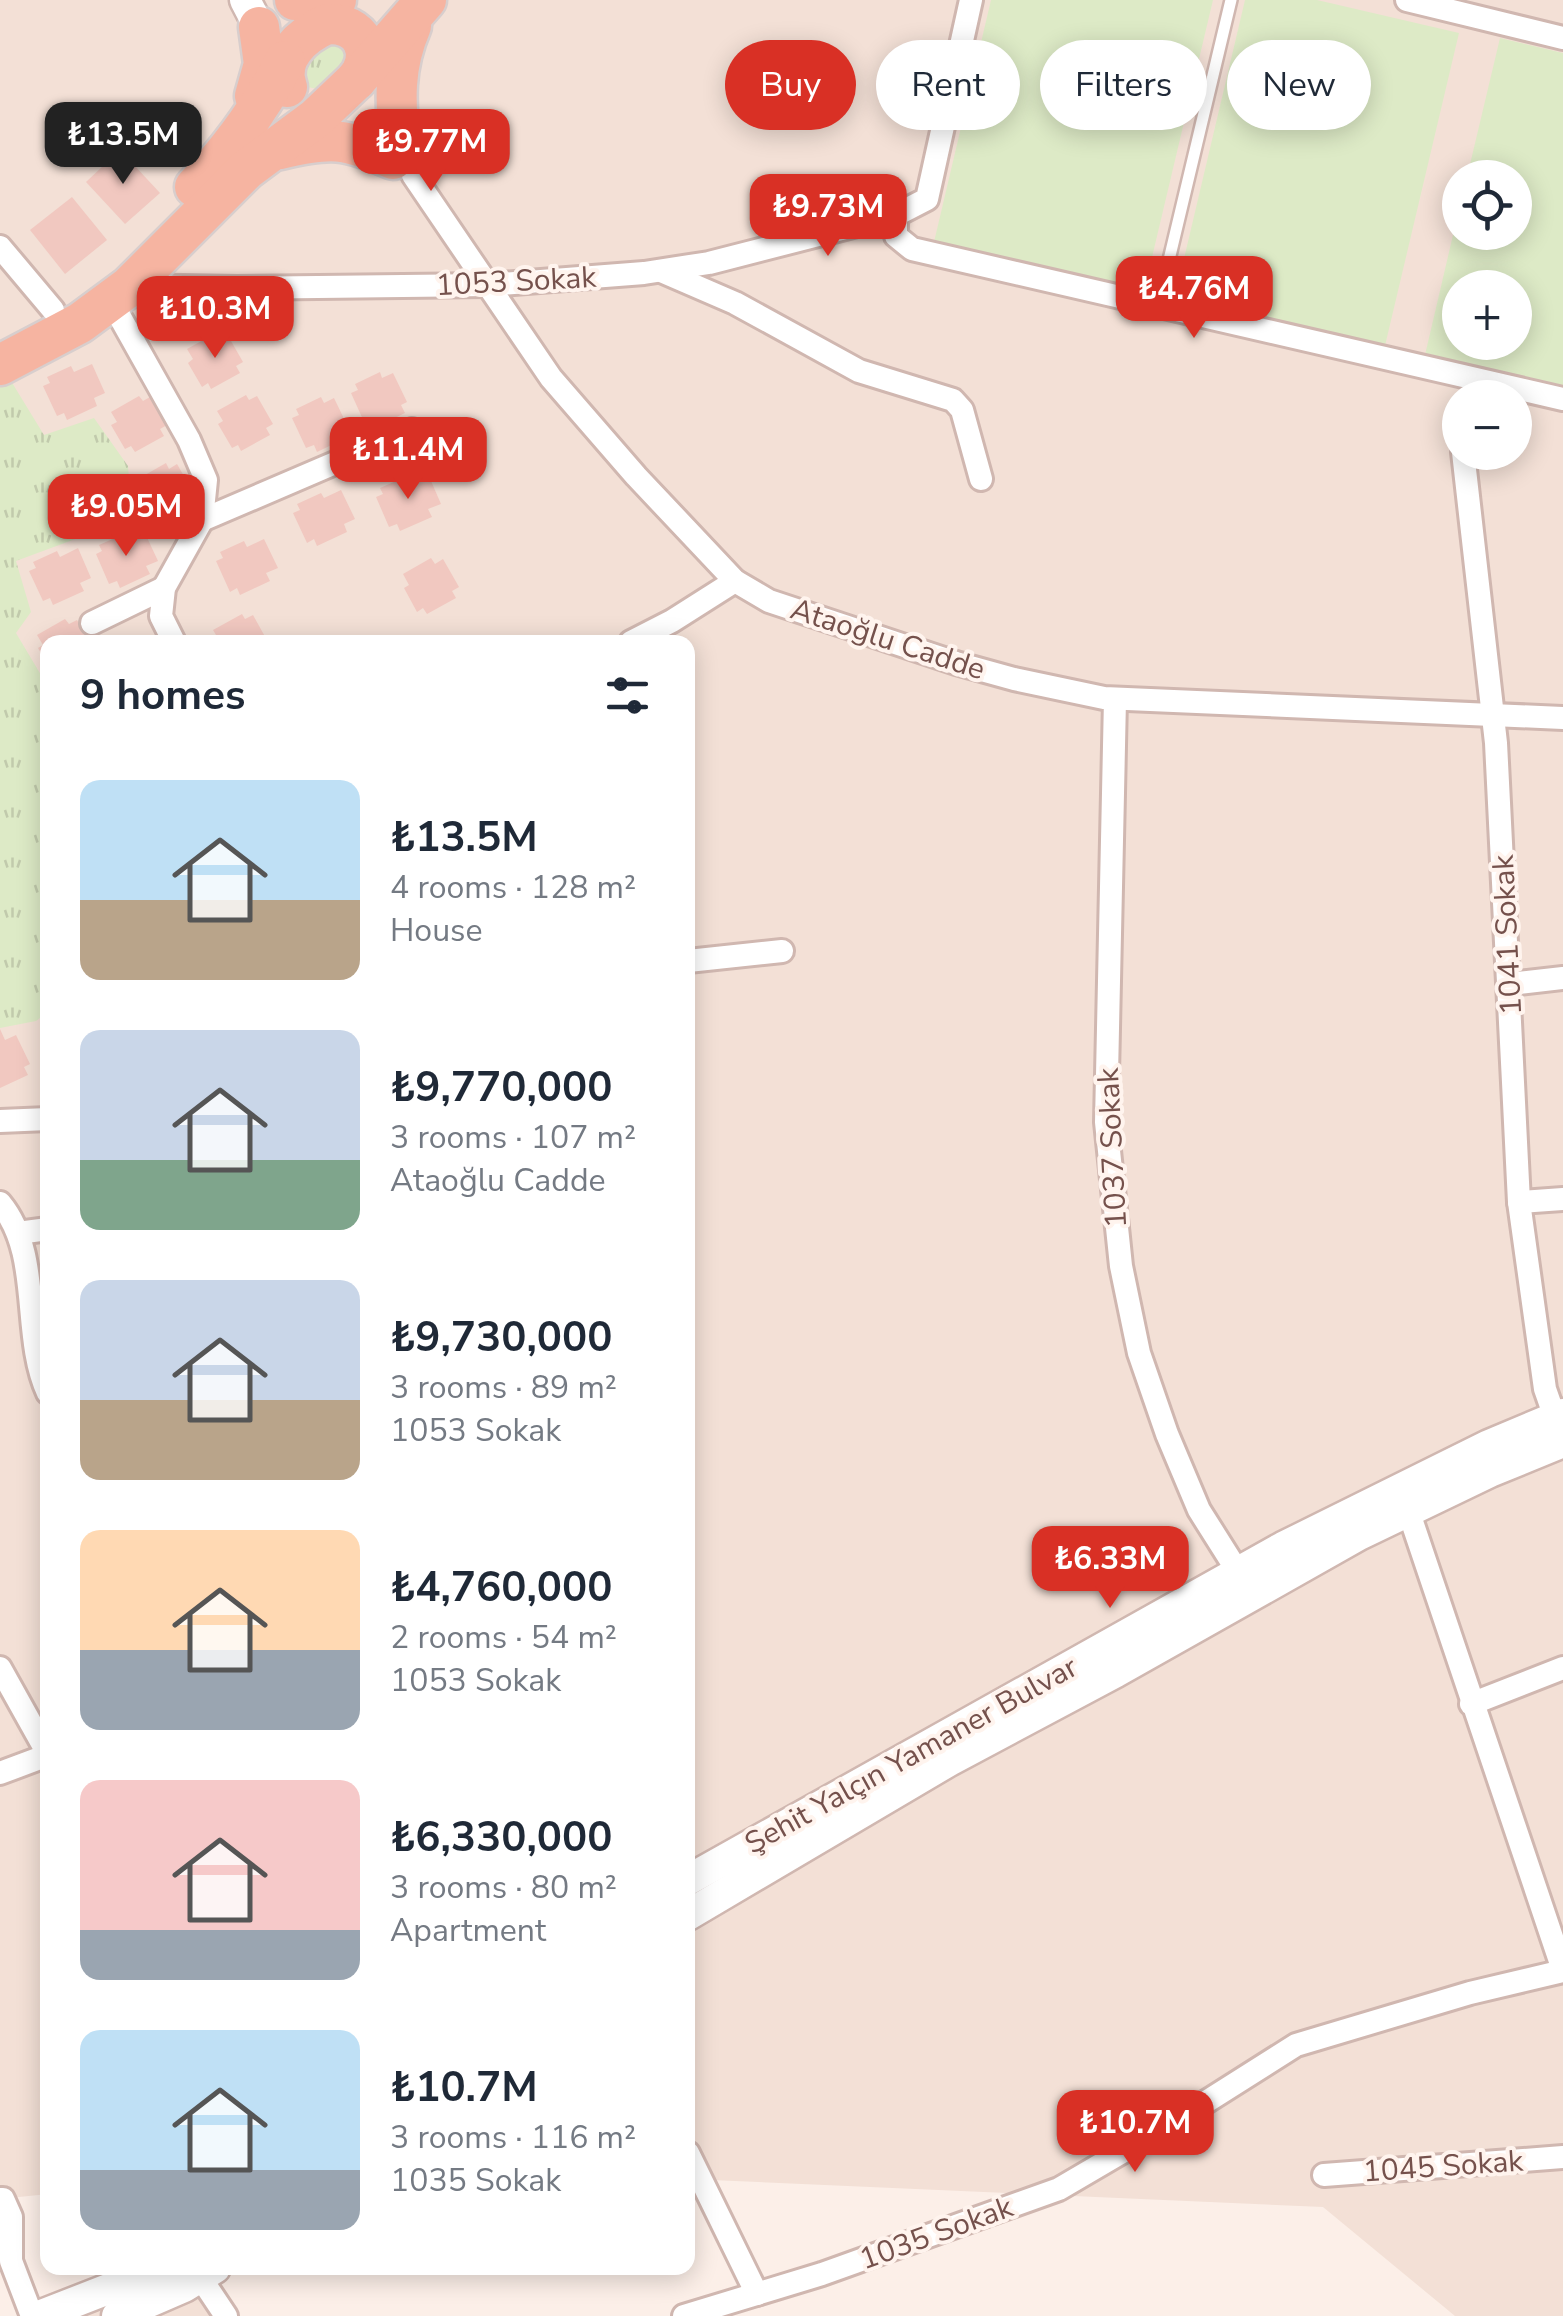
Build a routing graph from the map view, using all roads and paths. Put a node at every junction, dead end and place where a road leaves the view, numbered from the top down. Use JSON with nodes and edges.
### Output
{"nodes":[{"id":1,"x":295,"y":0,"type":"edge"},
{"id":2,"x":971,"y":0,"type":"edge"},
{"id":3,"x":1231,"y":0,"type":"edge"},
{"id":4,"x":1407,"y":0,"type":"edge"},
{"id":5,"x":425,"y":1,"type":"edge"},
{"id":6,"x":262,"y":9,"type":"edge"},
{"id":7,"x":1563,"y":38,"type":"edge"},
{"id":8,"x":330,"y":57,"type":"edge"},
{"id":9,"x":255,"y":142,"type":"junction"},
{"id":10,"x":402,"y":159,"type":"junction"},
{"id":11,"x":896,"y":215,"type":"junction"},
{"id":12,"x":0,"y":247,"type":"edge"},
{"id":13,"x":661,"y":271,"type":"junction"},
{"id":14,"x":488,"y":285,"type":"junction"},
{"id":15,"x":121,"y":294,"type":"junction"},
{"id":16,"x":1158,"y":306,"type":"junction"},
{"id":17,"x":52,"y":310,"type":"junction"},
{"id":18,"x":0,"y":338,"type":"edge"},
{"id":19,"x":0,"y":364,"type":"edge"},
{"id":20,"x":1563,"y":400,"type":"edge"},
{"id":21,"x":412,"y":430,"type":"dead end"},
{"id":22,"x":1464,"y":470,"type":"edge"},
{"id":23,"x":981,"y":479,"type":"dead end"},
{"id":24,"x":202,"y":520,"type":"junction"},
{"id":25,"x":735,"y":580,"type":"junction"},
{"id":26,"x":164,"y":588,"type":"junction"},
{"id":27,"x":92,"y":623,"type":"dead end"},
{"id":28,"x":170,"y":635,"type":"edge"},
{"id":29,"x":645,"y":635,"type":"edge"},
{"id":30,"x":1115,"y":699,"type":"junction"},
{"id":31,"x":1493,"y":716,"type":"junction"},
{"id":32,"x":1563,"y":718,"type":"edge"},
{"id":33,"x":782,"y":951,"type":"dead end"},
{"id":34,"x":695,"y":960,"type":"edge"},
{"id":35,"x":1563,"y":978,"type":"edge"},
{"id":36,"x":1509,"y":984,"type":"junction"},
{"id":37,"x":40,"y":1119,"type":"edge"},
{"id":38,"x":0,"y":1121,"type":"edge"},
{"id":39,"x":1563,"y":1199,"type":"edge"},
{"id":40,"x":1519,"y":1202,"type":"junction"},
{"id":41,"x":0,"y":1203,"type":"edge"},
{"id":42,"x":40,"y":1229,"type":"edge"},
{"id":43,"x":18,"y":1233,"type":"junction"},
{"id":44,"x":40,"y":1378,"type":"edge"},
{"id":45,"x":1561,"y":1428,"type":"edge"},
{"id":46,"x":1405,"y":1501,"type":"junction"},
{"id":47,"x":1245,"y":1583,"type":"junction"},
{"id":48,"x":0,"y":1668,"type":"edge"},
{"id":49,"x":1563,"y":1668,"type":"edge"},
{"id":50,"x":1472,"y":1704,"type":"junction"},
{"id":51,"x":40,"y":1740,"type":"edge"},
{"id":52,"x":40,"y":1757,"type":"edge"},
{"id":53,"x":0,"y":1772,"type":"edge"},
{"id":54,"x":695,"y":1876,"type":"edge"},
{"id":55,"x":695,"y":1911,"type":"edge"},
{"id":56,"x":1563,"y":1971,"type":"edge"},
{"id":57,"x":1563,"y":2157,"type":"edge"},
{"id":58,"x":695,"y":2167,"type":"edge"},
{"id":59,"x":1324,"y":2175,"type":"dead end"},
{"id":60,"x":0,"y":2199,"type":"edge"},
{"id":61,"x":143,"y":2275,"type":"edge"},
{"id":62,"x":196,"y":2275,"type":"edge"},
{"id":63,"x":205,"y":2275,"type":"edge"},
{"id":64,"x":757,"y":2294,"type":"junction"},
{"id":65,"x":132,"y":2313,"type":"edge"},
{"id":66,"x":35,"y":2316,"type":"edge"},
{"id":67,"x":226,"y":2316,"type":"edge"},
{"id":68,"x":684,"y":2316,"type":"edge"}],
"edges":[{"from":1,"to":8,"type":"highway"},
{"from":2,"to":11,"type":"street","name":"1053 Sokak"},
{"from":3,"to":16,"type":"lane"},
{"from":4,"to":7,"type":"street"},
{"from":5,"to":8,"type":"highway"},
{"from":5,"to":10,"type":"highway"},
{"from":6,"to":8,"type":"street"},
{"from":6,"to":8,"type":"street"},
{"from":6,"to":9,"type":"highway"},
{"from":8,"to":9,"type":"highway"},
{"from":8,"to":9,"type":"highway"},
{"from":8,"to":10,"type":"street","name":"Ataoğlu Cadde"},
{"from":8,"to":10,"type":"street","name":"Ataoğlu Cadde"},
{"from":9,"to":10,"type":"highway"},
{"from":9,"to":15,"type":"highway"},
{"from":9,"to":17,"type":"highway"},
{"from":10,"to":14,"type":"street","name":"Ataoğlu Cadde"},
{"from":11,"to":13,"type":"street","name":"1053 Sokak"},
{"from":11,"to":16,"type":"street"},
{"from":12,"to":17,"type":"street"},
{"from":13,"to":14,"type":"street","name":"1053 Sokak"},
{"from":13,"to":23,"type":"street"},
{"from":14,"to":15,"type":"street","name":"1053 Sokak"},
{"from":14,"to":25,"type":"street","name":"Ataoğlu Cadde"},
{"from":15,"to":19,"type":"highway"},
{"from":15,"to":24,"type":"street"},
{"from":16,"to":20,"type":"street"},
{"from":17,"to":18,"type":"highway"},
{"from":21,"to":24,"type":"street"},
{"from":22,"to":31,"type":"street","name":"1041 Sokak"},
{"from":24,"to":26,"type":"street"},
{"from":25,"to":29,"type":"street"},
{"from":25,"to":30,"type":"street","name":"Ataoğlu Cadde"},
{"from":26,"to":27,"type":"street"},
{"from":26,"to":28,"type":"street"},
{"from":30,"to":31,"type":"street","name":"Ataoğlu Cadde"},
{"from":30,"to":47,"type":"street","name":"1037 Sokak"},
{"from":31,"to":32,"type":"street","name":"Ataoğlu Cadde"},
{"from":31,"to":36,"type":"street","name":"1041 Sokak"},
{"from":33,"to":34,"type":"street"},
{"from":35,"to":36,"type":"street"},
{"from":36,"to":40,"type":"street","name":"1041 Sokak"},
{"from":37,"to":38,"type":"street"},
{"from":39,"to":40,"type":"street"},
{"from":40,"to":45,"type":"street","name":"1041 Sokak"},
{"from":41,"to":43,"type":"street"},
{"from":42,"to":43,"type":"street"},
{"from":43,"to":44,"type":"street"},
{"from":45,"to":46,"type":"street","name":"Şehit Yalçın Yamaner Bulvar"},
{"from":46,"to":47,"type":"street","name":"Şehit Yalçın Yamaner Bulvar"},
{"from":46,"to":50,"type":"street"},
{"from":47,"to":54,"type":"street","name":"Şehit Yalçın Yamaner Bulvar"},
{"from":47,"to":55,"type":"street"},
{"from":48,"to":51,"type":"street"},
{"from":49,"to":50,"type":"street"},
{"from":50,"to":56,"type":"street"},
{"from":52,"to":53,"type":"street"},
{"from":56,"to":64,"type":"street","name":"1035 Sokak"},
{"from":57,"to":59,"type":"street","name":"1045 Sokak"},
{"from":58,"to":64,"type":"street"},
{"from":60,"to":66,"type":"street"},
{"from":61,"to":66,"type":"street"},
{"from":62,"to":65,"type":"street"},
{"from":63,"to":67,"type":"street"},
{"from":64,"to":68,"type":"street","name":"1035 Sokak"}]}
